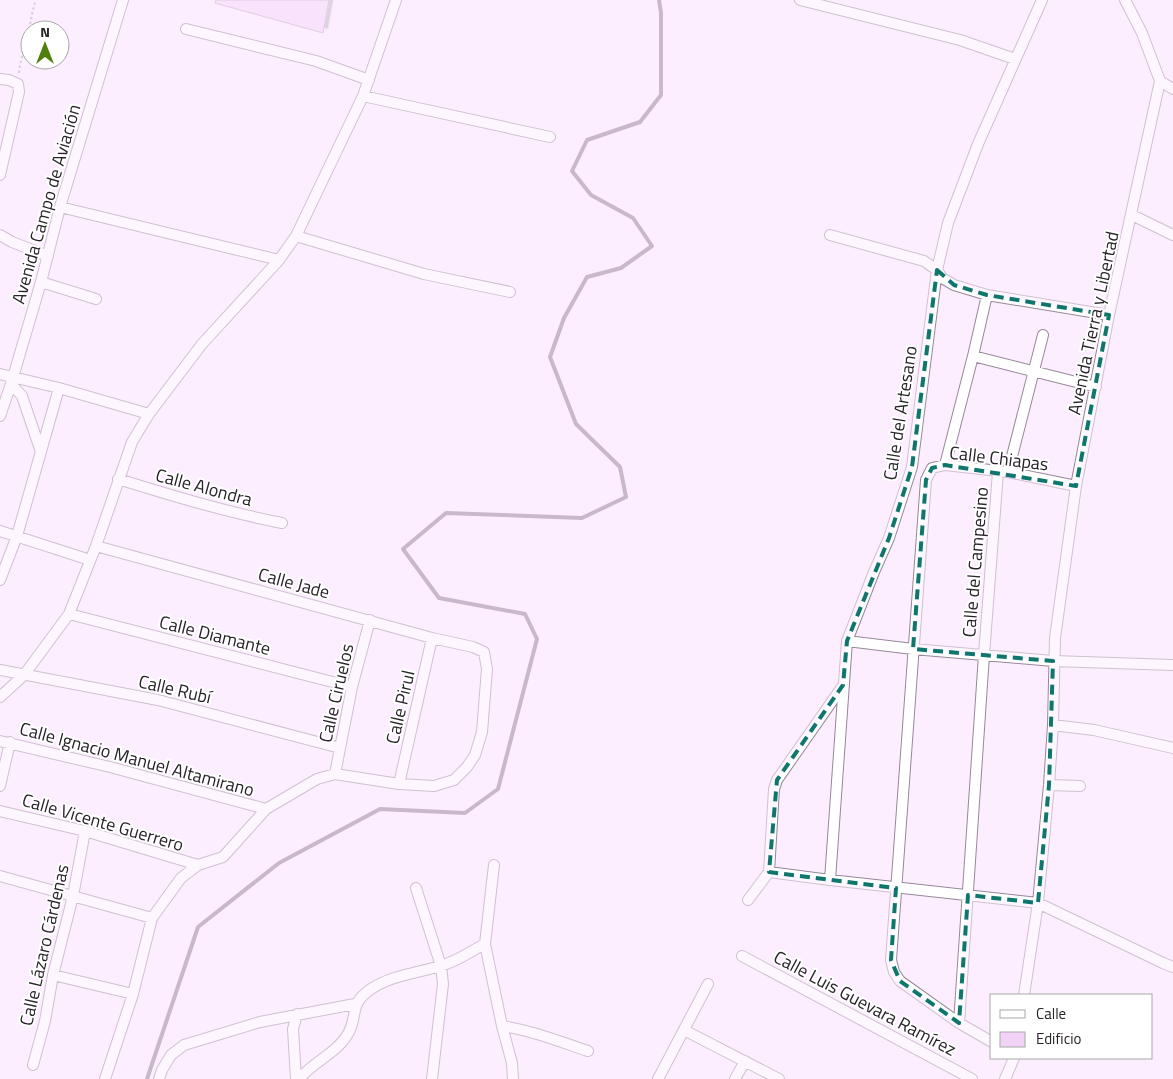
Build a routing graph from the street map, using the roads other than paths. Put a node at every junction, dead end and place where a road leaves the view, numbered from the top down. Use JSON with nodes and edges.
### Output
{"nodes":[{"id":1,"x":123,"y":0,"type":"edge"},
{"id":2,"x":396,"y":0,"type":"edge"},
{"id":3,"x":800,"y":0,"type":"edge"},
{"id":4,"x":1042,"y":0,"type":"edge"},
{"id":5,"x":1125,"y":0,"type":"edge"},
{"id":6,"x":186,"y":29,"type":"dead end"},
{"id":7,"x":1015,"y":59,"type":"junction"},
{"id":8,"x":0,"y":79,"type":"edge"},
{"id":9,"x":369,"y":80,"type":"junction"},
{"id":10,"x":1160,"y":82,"type":"junction"},
{"id":11,"x":1173,"y":89,"type":"edge"},
{"id":12,"x":363,"y":96,"type":"junction"},
{"id":13,"x":550,"y":137,"type":"dead end"},
{"id":14,"x":0,"y":175,"type":"edge"},
{"id":15,"x":60,"y":207,"type":"junction"},
{"id":16,"x":1132,"y":215,"type":"junction"},
{"id":17,"x":1172,"y":232,"type":"edge"},
{"id":18,"x":0,"y":235,"type":"edge"},
{"id":19,"x":830,"y":235,"type":"dead end"},
{"id":20,"x":296,"y":236,"type":"junction"},
{"id":21,"x":48,"y":256,"type":"junction"},
{"id":22,"x":279,"y":260,"type":"junction"},
{"id":23,"x":937,"y":270,"type":"junction"},
{"id":24,"x":41,"y":282,"type":"junction"},
{"id":25,"x":510,"y":292,"type":"dead end"},
{"id":26,"x":987,"y":295,"type":"junction"},
{"id":27,"x":96,"y":300,"type":"dead end"},
{"id":28,"x":1109,"y":315,"type":"junction"},
{"id":29,"x":1043,"y":335,"type":"dead end"},
{"id":30,"x":973,"y":356,"type":"junction"},
{"id":31,"x":1034,"y":370,"type":"junction"},
{"id":32,"x":0,"y":374,"type":"edge"},
{"id":33,"x":12,"y":381,"type":"junction"},
{"id":34,"x":1096,"y":387,"type":"junction"},
{"id":35,"x":59,"y":388,"type":"junction"},
{"id":36,"x":149,"y":414,"type":"junction"},
{"id":37,"x":0,"y":416,"type":"edge"},
{"id":38,"x":41,"y":452,"type":"junction"},
{"id":39,"x":945,"y":465,"type":"junction"},
{"id":40,"x":1003,"y":472,"type":"junction"},
{"id":41,"x":118,"y":479,"type":"junction"},
{"id":42,"x":1076,"y":486,"type":"junction"},
{"id":43,"x":282,"y":523,"type":"dead end"},
{"id":44,"x":0,"y":530,"type":"edge"},
{"id":45,"x":17,"y":536,"type":"junction"},
{"id":46,"x":96,"y":546,"type":"junction"},
{"id":47,"x":90,"y":560,"type":"junction"},
{"id":48,"x":0,"y":580,"type":"edge"},
{"id":49,"x":70,"y":614,"type":"junction"},
{"id":50,"x":370,"y":620,"type":"junction"},
{"id":51,"x":432,"y":638,"type":"junction"},
{"id":52,"x":847,"y":642,"type":"junction"},
{"id":53,"x":914,"y":649,"type":"junction"},
{"id":54,"x":984,"y":655,"type":"junction"},
{"id":55,"x":1053,"y":661,"type":"junction"},
{"id":56,"x":1173,"y":665,"type":"edge"},
{"id":57,"x":0,"y":670,"type":"edge"},
{"id":58,"x":24,"y":675,"type":"junction"},
{"id":59,"x":843,"y":685,"type":"junction"},
{"id":60,"x":352,"y":687,"type":"junction"},
{"id":61,"x":0,"y":697,"type":"edge"},
{"id":62,"x":1053,"y":725,"type":"junction"},
{"id":63,"x":5,"y":741,"type":"edge"},
{"id":64,"x":340,"y":748,"type":"junction"},
{"id":65,"x":1173,"y":748,"type":"edge"},
{"id":66,"x":334,"y":774,"type":"junction"},
{"id":67,"x":399,"y":784,"type":"junction"},
{"id":68,"x":1049,"y":785,"type":"junction"},
{"id":69,"x":0,"y":786,"type":"edge"},
{"id":70,"x":1080,"y":786,"type":"dead end"},
{"id":71,"x":266,"y":809,"type":"junction"},
{"id":72,"x":0,"y":811,"type":"edge"},
{"id":73,"x":86,"y":832,"type":"junction"},
{"id":74,"x":494,"y":865,"type":"dead end"},
{"id":75,"x":198,"y":866,"type":"junction"},
{"id":76,"x":769,"y":872,"type":"junction"},
{"id":77,"x":0,"y":876,"type":"edge"},
{"id":78,"x":830,"y":880,"type":"junction"},
{"id":79,"x":416,"y":888,"type":"dead end"},
{"id":80,"x":896,"y":888,"type":"junction"},
{"id":81,"x":968,"y":895,"type":"junction"},
{"id":82,"x":73,"y":896,"type":"junction"},
{"id":83,"x":748,"y":900,"type":"dead end"},
{"id":84,"x":1038,"y":903,"type":"junction"},
{"id":85,"x":152,"y":918,"type":"junction"},
{"id":86,"x":485,"y":944,"type":"junction"},
{"id":87,"x":742,"y":956,"type":"dead end"},
{"id":88,"x":441,"y":966,"type":"junction"},
{"id":89,"x":1173,"y":967,"type":"edge"},
{"id":90,"x":52,"y":975,"type":"junction"},
{"id":91,"x":708,"y":984,"type":"dead end"},
{"id":92,"x":133,"y":994,"type":"junction"},
{"id":93,"x":1024,"y":994,"type":"edge"},
{"id":94,"x":355,"y":1004,"type":"junction"},
{"id":95,"x":297,"y":1014,"type":"junction"},
{"id":96,"x":959,"y":1024,"type":"junction"},
{"id":97,"x":502,"y":1026,"type":"junction"},
{"id":98,"x":684,"y":1030,"type":"junction"},
{"id":99,"x":990,"y":1041,"type":"edge"},
{"id":100,"x":588,"y":1051,"type":"dead end"},
{"id":101,"x":1014,"y":1059,"type":"edge"},
{"id":102,"x":745,"y":1061,"type":"junction"},
{"id":103,"x":33,"y":1065,"type":"dead end"},
{"id":104,"x":105,"y":1079,"type":"edge"},
{"id":105,"x":160,"y":1079,"type":"edge"},
{"id":106,"x":298,"y":1079,"type":"edge"},
{"id":107,"x":432,"y":1079,"type":"edge"},
{"id":108,"x":514,"y":1079,"type":"edge"},
{"id":109,"x":658,"y":1079,"type":"edge"},
{"id":110,"x":735,"y":1079,"type":"edge"},
{"id":111,"x":779,"y":1079,"type":"edge"},
{"id":112,"x":972,"y":1079,"type":"edge"},
{"id":113,"x":1005,"y":1079,"type":"edge"}],
"edges":[{"from":1,"to":15,"type":"street","name":"Avenida Campo de Aviación"},
{"from":2,"to":9,"type":"street"},
{"from":3,"to":7,"type":"street"},
{"from":4,"to":7,"type":"street","name":"Calle del Artesano"},
{"from":5,"to":10,"type":"street"},
{"from":6,"to":9,"type":"street"},
{"from":7,"to":23,"type":"street","name":"Calle del Artesano"},
{"from":8,"to":14,"type":"street"},
{"from":9,"to":12,"type":"street"},
{"from":10,"to":11,"type":"street"},
{"from":10,"to":16,"type":"street","name":"Avenida Tierra y Libertad"},
{"from":12,"to":13,"type":"street"},
{"from":12,"to":20,"type":"street"},
{"from":15,"to":21,"type":"street","name":"Avenida Campo de Aviación"},
{"from":15,"to":22,"type":"street"},
{"from":16,"to":17,"type":"street"},
{"from":16,"to":28,"type":"street","name":"Avenida Tierra y Libertad"},
{"from":18,"to":21,"type":"street"},
{"from":19,"to":23,"type":"street"},
{"from":20,"to":22,"type":"street"},
{"from":20,"to":25,"type":"street"},
{"from":21,"to":24,"type":"street","name":"Avenida Campo de Aviación"},
{"from":22,"to":36,"type":"street"},
{"from":23,"to":26,"type":"street"},
{"from":23,"to":52,"type":"street","name":"Calle del Artesano"},
{"from":24,"to":27,"type":"street"},
{"from":24,"to":33,"type":"street","name":"Avenida Campo de Aviación"},
{"from":26,"to":28,"type":"street"},
{"from":26,"to":30,"type":"street"},
{"from":28,"to":34,"type":"street","name":"Avenida Tierra y Libertad"},
{"from":29,"to":31,"type":"street","name":"Calle del Campesino"},
{"from":30,"to":31,"type":"street"},
{"from":30,"to":39,"type":"street"},
{"from":31,"to":34,"type":"street"},
{"from":31,"to":40,"type":"street","name":"Calle del Campesino"},
{"from":32,"to":33,"type":"street"},
{"from":33,"to":35,"type":"street"},
{"from":33,"to":37,"type":"street","name":"Avenida Campo de Aviación"},
{"from":33,"to":38,"type":"street"},
{"from":34,"to":42,"type":"street","name":"Avenida Tierra y Libertad"},
{"from":35,"to":36,"type":"street"},
{"from":35,"to":38,"type":"street"},
{"from":36,"to":41,"type":"street"},
{"from":38,"to":45,"type":"street"},
{"from":39,"to":40,"type":"street","name":"Calle Chiapas"},
{"from":39,"to":53,"type":"street","name":"Calle Chiapas"},
{"from":40,"to":42,"type":"street","name":"Calle Chiapas"},
{"from":40,"to":54,"type":"street","name":"Calle del Campesino"},
{"from":41,"to":43,"type":"street","name":"Calle Alondra"},
{"from":41,"to":46,"type":"street"},
{"from":42,"to":55,"type":"street","name":"Avenida Tierra y Libertad"},
{"from":44,"to":45,"type":"street"},
{"from":45,"to":47,"type":"street"},
{"from":45,"to":48,"type":"street"},
{"from":46,"to":47,"type":"street"},
{"from":46,"to":50,"type":"street","name":"Calle Jade"},
{"from":47,"to":49,"type":"street"},
{"from":49,"to":58,"type":"street"},
{"from":49,"to":60,"type":"street","name":"Calle Diamante"},
{"from":50,"to":51,"type":"street","name":"Calle Jade"},
{"from":50,"to":60,"type":"street","name":"Calle Ciruelos"},
{"from":51,"to":67,"type":"street","name":"Calle Pirul"},
{"from":51,"to":67,"type":"street","name":"Calle Jade"},
{"from":52,"to":53,"type":"street"},
{"from":52,"to":59,"type":"street","name":"Calle del Artesano"},
{"from":53,"to":54,"type":"street"},
{"from":53,"to":80,"type":"street"},
{"from":54,"to":55,"type":"street"},
{"from":54,"to":81,"type":"street","name":"Calle del Campesino"},
{"from":55,"to":56,"type":"street"},
{"from":55,"to":62,"type":"street","name":"Avenida Tierra y Libertad"},
{"from":57,"to":58,"type":"street","name":"Calle Rubí"},
{"from":58,"to":61,"type":"street"},
{"from":58,"to":64,"type":"street","name":"Calle Rubí"},
{"from":59,"to":76,"type":"street"},
{"from":59,"to":78,"type":"street","name":"Calle del Artesano"},
{"from":60,"to":64,"type":"street","name":"Calle Ciruelos"},
{"from":62,"to":65,"type":"street"},
{"from":62,"to":68,"type":"street","name":"Avenida Tierra y Libertad"},
{"from":63,"to":69,"type":"street"},
{"from":63,"to":71,"type":"street","name":"Calle Ignacio Manuel Altamirano"},
{"from":64,"to":66,"type":"street","name":"Calle Ciruelos"},
{"from":66,"to":67,"type":"street"},
{"from":66,"to":71,"type":"street"},
{"from":68,"to":70,"type":"street"},
{"from":68,"to":84,"type":"street","name":"Avenida Tierra y Libertad"},
{"from":71,"to":75,"type":"street"},
{"from":72,"to":73,"type":"street","name":"Calle Vicente Guerrero"},
{"from":73,"to":75,"type":"street","name":"Calle Vicente Guerrero"},
{"from":73,"to":82,"type":"street","name":"Calle Lázaro Cárdenas"},
{"from":74,"to":86,"type":"street"},
{"from":75,"to":85,"type":"street"},
{"from":76,"to":78,"type":"street"},
{"from":76,"to":83,"type":"street"},
{"from":77,"to":82,"type":"street"},
{"from":78,"to":80,"type":"street"},
{"from":79,"to":88,"type":"street"},
{"from":80,"to":81,"type":"street"},
{"from":80,"to":96,"type":"street"},
{"from":81,"to":84,"type":"street"},
{"from":81,"to":96,"type":"street","name":"Calle del Campesino"},
{"from":82,"to":85,"type":"street"},
{"from":82,"to":90,"type":"street","name":"Calle Lázaro Cárdenas"},
{"from":84,"to":89,"type":"street"},
{"from":84,"to":93,"type":"street","name":"Avenida Tierra y Libertad"},
{"from":85,"to":92,"type":"street"},
{"from":86,"to":88,"type":"street"},
{"from":86,"to":97,"type":"street"},
{"from":87,"to":112,"type":"street","name":"Calle Luis Guevara Ramírez"},
{"from":88,"to":94,"type":"street"},
{"from":88,"to":107,"type":"street"},
{"from":90,"to":92,"type":"street"},
{"from":90,"to":103,"type":"street","name":"Calle Lázaro Cárdenas"},
{"from":91,"to":98,"type":"street"},
{"from":92,"to":104,"type":"street"},
{"from":94,"to":95,"type":"street"},
{"from":94,"to":106,"type":"street"},
{"from":95,"to":105,"type":"street"},
{"from":95,"to":106,"type":"street"},
{"from":96,"to":99,"type":"street"},
{"from":97,"to":100,"type":"street"},
{"from":97,"to":108,"type":"street"},
{"from":98,"to":102,"type":"street"},
{"from":98,"to":109,"type":"street"},
{"from":101,"to":113,"type":"street"},
{"from":102,"to":110,"type":"street"},
{"from":102,"to":111,"type":"street"}]}
